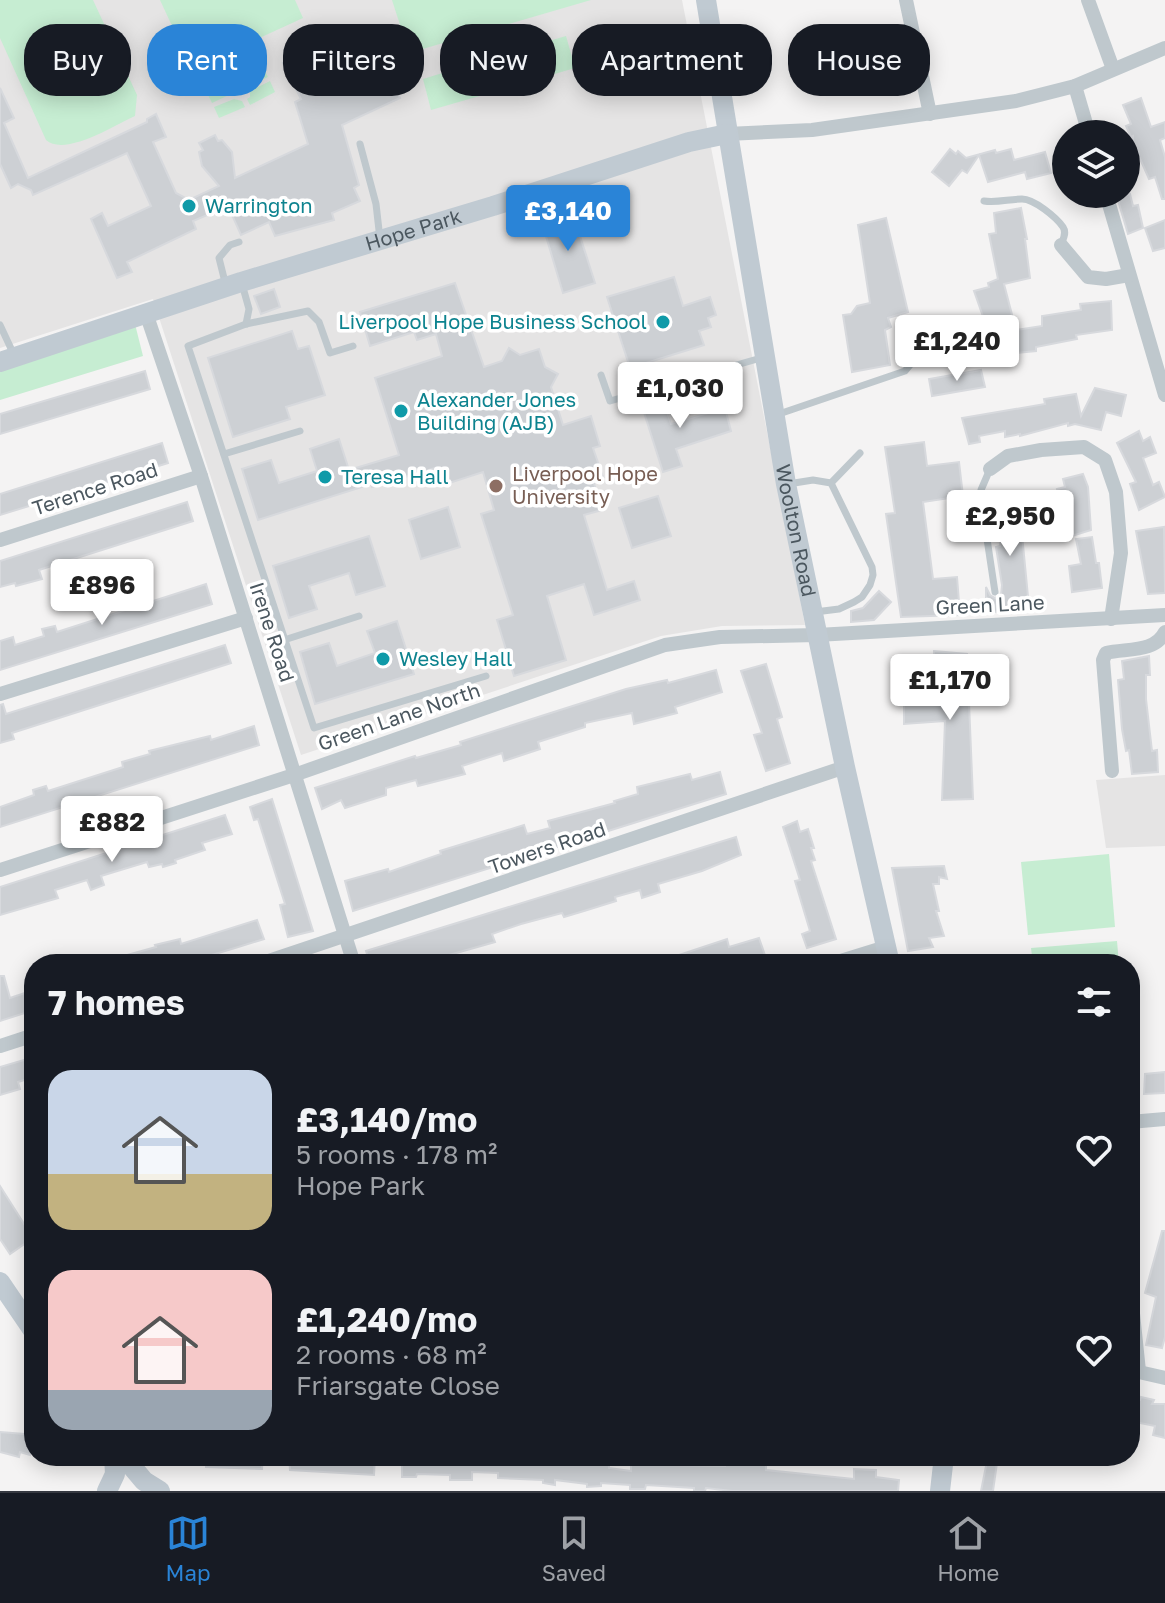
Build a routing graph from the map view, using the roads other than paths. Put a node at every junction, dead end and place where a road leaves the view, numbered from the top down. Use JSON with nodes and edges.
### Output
{"nodes":[{"id":1,"x":706,"y":0,"type":"edge"},
{"id":2,"x":906,"y":0,"type":"edge"},
{"id":3,"x":1088,"y":0,"type":"edge"},
{"id":4,"x":1165,"y":48,"type":"edge"},
{"id":5,"x":1113,"y":69,"type":"junction"},
{"id":6,"x":1075,"y":86,"type":"junction"},
{"id":7,"x":930,"y":114,"type":"junction"},
{"id":8,"x":1085,"y":120,"type":"edge"},
{"id":9,"x":727,"y":134,"type":"junction"},
{"id":10,"x":360,"y":144,"type":"dead end"},
{"id":11,"x":984,"y":201,"type":"dead end"},
{"id":12,"x":1110,"y":208,"type":"edge"},
{"id":13,"x":380,"y":240,"type":"junction"},
{"id":14,"x":239,"y":242,"type":"dead end"},
{"id":15,"x":1061,"y":245,"type":"joint"},
{"id":16,"x":1129,"y":275,"type":"junction"},
{"id":17,"x":234,"y":285,"type":"junction"},
{"id":18,"x":146,"y":313,"type":"junction"},
{"id":19,"x":246,"y":324,"type":"junction"},
{"id":20,"x":0,"y":325,"type":"edge"},
{"id":21,"x":353,"y":346,"type":"dead end"},
{"id":22,"x":921,"y":352,"type":"dead end"},
{"id":23,"x":764,"y":357,"type":"junction"},
{"id":24,"x":8,"y":360,"type":"edge"},
{"id":25,"x":601,"y":375,"type":"dead end"},
{"id":26,"x":1165,"y":395,"type":"edge"},
{"id":27,"x":774,"y":415,"type":"junction"},
{"id":28,"x":300,"y":431,"type":"dead end"},
{"id":29,"x":860,"y":453,"type":"dead end"},
{"id":30,"x":224,"y":454,"type":"junction"},
{"id":31,"x":990,"y":469,"type":"joint"},
{"id":32,"x":201,"y":476,"type":"junction"},
{"id":33,"x":831,"y":483,"type":"junction"},
{"id":34,"x":786,"y":484,"type":"junction"},
{"id":35,"x":0,"y":540,"type":"edge"},
{"id":36,"x":995,"y":592,"type":"dead end"},
{"id":37,"x":813,"y":612,"type":"junction"},
{"id":38,"x":1165,"y":615,"type":"edge"},
{"id":39,"x":359,"y":616,"type":"dead end"},
{"id":40,"x":246,"y":618,"type":"junction"},
{"id":41,"x":1111,"y":619,"type":"junction"},
{"id":42,"x":1165,"y":629,"type":"edge"},
{"id":43,"x":817,"y":635,"type":"junction"},
{"id":44,"x":284,"y":640,"type":"junction"},
{"id":45,"x":486,"y":676,"type":"dead end"},
{"id":46,"x":0,"y":694,"type":"edge"},
{"id":47,"x":845,"y":767,"type":"junction"},
{"id":48,"x":1112,"y":771,"type":"dead end"},
{"id":49,"x":297,"y":774,"type":"junction"},
{"id":50,"x":0,"y":870,"type":"edge"},
{"id":51,"x":346,"y":937,"type":"junction"},
{"id":52,"x":292,"y":954,"type":"edge"},
{"id":53,"x":351,"y":954,"type":"edge"},
{"id":54,"x":888,"y":954,"type":"edge"},
{"id":55,"x":24,"y":1038,"type":"edge"},
{"id":56,"x":0,"y":1046,"type":"edge"},
{"id":57,"x":1165,"y":1119,"type":"edge"},
{"id":58,"x":1140,"y":1121,"type":"edge"},
{"id":59,"x":0,"y":1282,"type":"edge"},
{"id":60,"x":24,"y":1315,"type":"edge"},
{"id":61,"x":1140,"y":1372,"type":"edge"},
{"id":62,"x":1165,"y":1378,"type":"edge"},
{"id":63,"x":115,"y":1466,"type":"edge"},
{"id":64,"x":131,"y":1466,"type":"edge"},
{"id":65,"x":943,"y":1466,"type":"edge"},
{"id":66,"x":107,"y":1491,"type":"edge"},
{"id":67,"x":160,"y":1491,"type":"edge"},
{"id":68,"x":940,"y":1491,"type":"edge"}],
"edges":[{"from":1,"to":9,"type":"street","name":"Woolton Road"},
{"from":2,"to":7,"type":"street"},
{"from":3,"to":5,"type":"street"},
{"from":4,"to":5,"type":"street"},
{"from":5,"to":6,"type":"street"},
{"from":6,"to":7,"type":"street"},
{"from":6,"to":8,"type":"street"},
{"from":7,"to":9,"type":"street"},
{"from":9,"to":13,"type":"street","name":"Hope Park"},
{"from":9,"to":23,"type":"street","name":"Woolton Road"},
{"from":10,"to":13,"type":"lane"},
{"from":11,"to":15,"type":"lane"},
{"from":12,"to":16,"type":"street"},
{"from":13,"to":17,"type":"street","name":"Hope Park"},
{"from":14,"to":17,"type":"lane"},
{"from":15,"to":16,"type":"street"},
{"from":16,"to":26,"type":"street"},
{"from":17,"to":18,"type":"street","name":"Hope Park"},
{"from":17,"to":19,"type":"lane"},
{"from":18,"to":24,"type":"street","name":"Hope Park"},
{"from":18,"to":32,"type":"street","name":"Irene Road"},
{"from":19,"to":21,"type":"lane"},
{"from":19,"to":30,"type":"lane"},
{"from":20,"to":24,"type":"lane"},
{"from":22,"to":27,"type":"lane"},
{"from":23,"to":25,"type":"lane"},
{"from":23,"to":27,"type":"street","name":"Woolton Road"},
{"from":27,"to":34,"type":"street","name":"Woolton Road"},
{"from":28,"to":30,"type":"lane"},
{"from":29,"to":33,"type":"lane"},
{"from":30,"to":44,"type":"lane"},
{"from":31,"to":36,"type":"lane"},
{"from":31,"to":41,"type":"street"},
{"from":32,"to":35,"type":"street","name":"Terence Road"},
{"from":32,"to":40,"type":"street","name":"Irene Road"},
{"from":33,"to":34,"type":"lane"},
{"from":33,"to":37,"type":"lane"},
{"from":34,"to":37,"type":"street","name":"Woolton Road"},
{"from":37,"to":43,"type":"street","name":"Woolton Road"},
{"from":38,"to":41,"type":"street","name":"Green Lane"},
{"from":38,"to":42,"type":"street"},
{"from":39,"to":44,"type":"lane"},
{"from":40,"to":46,"type":"street"},
{"from":40,"to":49,"type":"street","name":"Irene Road"},
{"from":41,"to":43,"type":"street","name":"Green Lane"},
{"from":42,"to":48,"type":"street"},
{"from":43,"to":47,"type":"street","name":"Woolton Road"},
{"from":43,"to":49,"type":"street","name":"Green Lane North"},
{"from":44,"to":45,"type":"lane"},
{"from":47,"to":51,"type":"street","name":"Towers Road"},
{"from":47,"to":54,"type":"street","name":"Woolton Road"},
{"from":49,"to":50,"type":"street","name":"Green Lane North"},
{"from":49,"to":51,"type":"street","name":"Irene Road"},
{"from":51,"to":52,"type":"street","name":"Towers Road"},
{"from":51,"to":53,"type":"street","name":"Irene Road"},
{"from":55,"to":56,"type":"street"},
{"from":57,"to":58,"type":"street"},
{"from":59,"to":60,"type":"street"},
{"from":61,"to":62,"type":"street"},
{"from":63,"to":66,"type":"street"},
{"from":64,"to":67,"type":"street"},
{"from":65,"to":68,"type":"street"}]}
